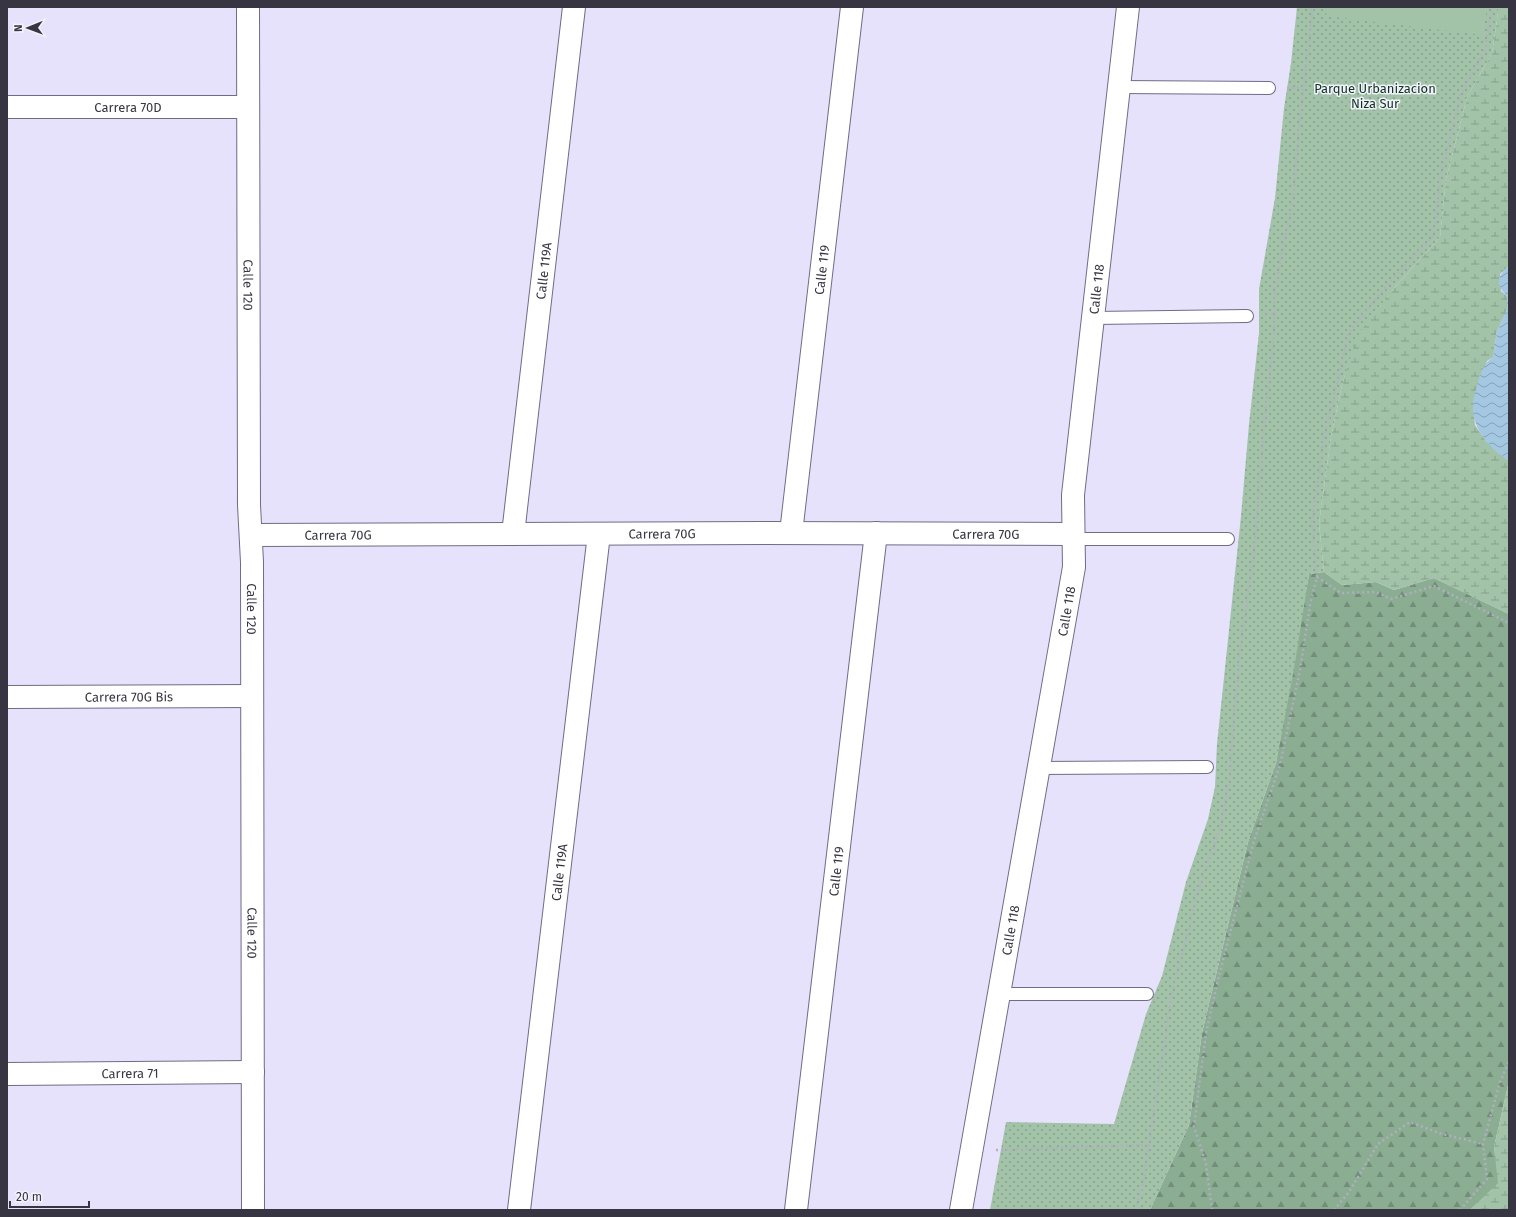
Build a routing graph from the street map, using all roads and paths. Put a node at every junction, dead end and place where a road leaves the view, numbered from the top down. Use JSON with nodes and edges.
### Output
{"nodes":[{"id":1,"x":248,"y":7,"type":"edge"},
{"id":2,"x":574,"y":7,"type":"edge"},
{"id":3,"x":852,"y":7,"type":"edge"},
{"id":4,"x":1128,"y":7,"type":"edge"},
{"id":5,"x":1313,"y":7,"type":"edge"},
{"id":6,"x":1492,"y":7,"type":"edge"},
{"id":7,"x":1119,"y":87,"type":"junction"},
{"id":8,"x":1269,"y":88,"type":"dead end"},
{"id":9,"x":7,"y":107,"type":"edge"},
{"id":10,"x":248,"y":107,"type":"junction"},
{"id":11,"x":1247,"y":316,"type":"dead end"},
{"id":12,"x":1093,"y":318,"type":"junction"},
{"id":13,"x":791,"y":533,"type":"junction"},
{"id":14,"x":513,"y":534,"type":"junction"},
{"id":15,"x":599,"y":534,"type":"junction"},
{"id":16,"x":876,"y":534,"type":"junction"},
{"id":17,"x":251,"y":535,"type":"junction"},
{"id":18,"x":1073,"y":536,"type":"junction"},
{"id":19,"x":1228,"y":539,"type":"dead end"},
{"id":20,"x":1317,"y":577,"type":"junction"},
{"id":21,"x":1509,"y":623,"type":"edge"},
{"id":22,"x":7,"y":696,"type":"edge"},
{"id":23,"x":252,"y":696,"type":"junction"},
{"id":24,"x":1207,"y":767,"type":"dead end"},
{"id":25,"x":1038,"y":768,"type":"junction"},
{"id":26,"x":999,"y":994,"type":"junction"},
{"id":27,"x":1147,"y":994,"type":"dead end"},
{"id":28,"x":1509,"y":1061,"type":"edge"},
{"id":29,"x":253,"y":1072,"type":"junction"},
{"id":30,"x":7,"y":1074,"type":"edge"},
{"id":31,"x":1483,"y":1144,"type":"junction"},
{"id":32,"x":1150,"y":1145,"type":"junction"},
{"id":33,"x":971,"y":1151,"type":"junction"},
{"id":34,"x":253,"y":1210,"type":"edge"},
{"id":35,"x":519,"y":1210,"type":"edge"},
{"id":36,"x":796,"y":1210,"type":"edge"},
{"id":37,"x":961,"y":1210,"type":"edge"},
{"id":38,"x":1135,"y":1210,"type":"edge"},
{"id":39,"x":1212,"y":1210,"type":"edge"},
{"id":40,"x":1334,"y":1210,"type":"edge"},
{"id":41,"x":1460,"y":1210,"type":"edge"}],
"edges":[{"from":1,"to":10,"type":"street","name":"Calle 120"},
{"from":2,"to":14,"type":"street","name":"Calle 119A"},
{"from":3,"to":13,"type":"street","name":"Calle 119"},
{"from":4,"to":7,"type":"street","name":"Calle 118"},
{"from":5,"to":32,"type":"path"},
{"from":6,"to":20,"type":"path"},
{"from":7,"to":8,"type":"lane"},
{"from":7,"to":12,"type":"street","name":"Calle 118"},
{"from":9,"to":10,"type":"street","name":"Carrera 70D"},
{"from":10,"to":17,"type":"street","name":"Calle 120"},
{"from":11,"to":12,"type":"lane"},
{"from":12,"to":18,"type":"street","name":"Calle 118"},
{"from":13,"to":15,"type":"street","name":"Carrera 70G"},
{"from":13,"to":16,"type":"street","name":"Carrera 70G"},
{"from":14,"to":15,"type":"street","name":"Carrera 70G"},
{"from":14,"to":17,"type":"street","name":"Carrera 70G"},
{"from":15,"to":35,"type":"street","name":"Calle 119A"},
{"from":16,"to":18,"type":"street","name":"Carrera 70G"},
{"from":16,"to":36,"type":"street","name":"Calle 119"},
{"from":17,"to":23,"type":"street","name":"Calle 120"},
{"from":18,"to":19,"type":"lane"},
{"from":18,"to":25,"type":"street","name":"Calle 118"},
{"from":20,"to":21,"type":"path"},
{"from":20,"to":39,"type":"path"},
{"from":22,"to":23,"type":"street","name":"Carrera 70G Bis"},
{"from":23,"to":29,"type":"street","name":"Calle 120"},
{"from":24,"to":25,"type":"lane"},
{"from":25,"to":26,"type":"street","name":"Calle 118"},
{"from":26,"to":27,"type":"lane"},
{"from":26,"to":33,"type":"street","name":"Calle 118"},
{"from":28,"to":31,"type":"path"},
{"from":29,"to":30,"type":"street","name":"Carrera 71"},
{"from":29,"to":34,"type":"street","name":"Calle 120"},
{"from":31,"to":40,"type":"path"},
{"from":31,"to":41,"type":"path"},
{"from":32,"to":33,"type":"path"},
{"from":32,"to":38,"type":"path"},
{"from":33,"to":37,"type":"street","name":"Calle 118"}]}
